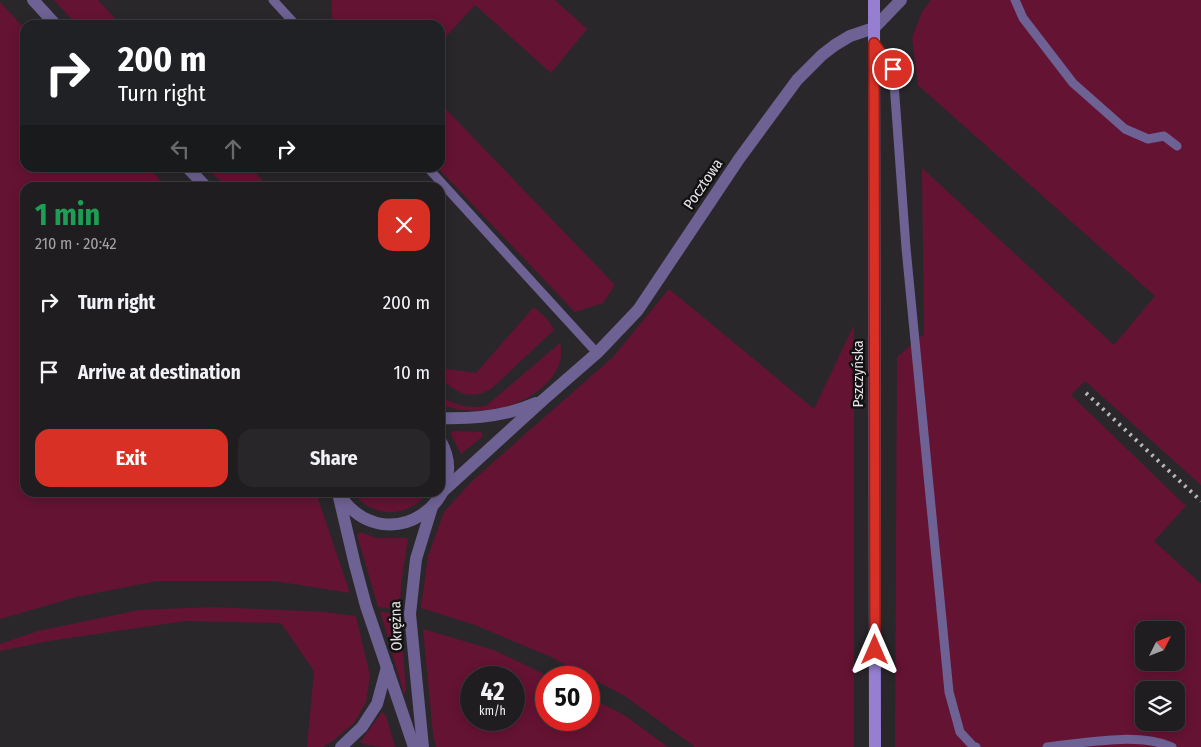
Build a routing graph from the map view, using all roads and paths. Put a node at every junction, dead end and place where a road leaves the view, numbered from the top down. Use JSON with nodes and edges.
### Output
{"nodes":[{"id":1,"x":33,"y":0,"type":"edge"},
{"id":2,"x":274,"y":0,"type":"edge"},
{"id":3,"x":874,"y":0,"type":"edge"},
{"id":4,"x":901,"y":0,"type":"edge"},
{"id":5,"x":1015,"y":0,"type":"edge"},
{"id":6,"x":51,"y":20,"type":"edge"},
{"id":7,"x":292,"y":20,"type":"edge"},
{"id":8,"x":874,"y":28,"type":"junction"},
{"id":9,"x":874,"y":43,"type":"junction"},
{"id":10,"x":1177,"y":146,"type":"dead end"},
{"id":11,"x":186,"y":172,"type":"edge"},
{"id":12,"x":192,"y":172,"type":"edge"},
{"id":13,"x":432,"y":172,"type":"edge"},
{"id":14,"x":194,"y":182,"type":"edge"},
{"id":15,"x":201,"y":182,"type":"edge"},
{"id":16,"x":441,"y":182,"type":"edge"},
{"id":17,"x":445,"y":187,"type":"edge"},
{"id":18,"x":597,"y":352,"type":"junction"},
{"id":19,"x":543,"y":400,"type":"junction"},
{"id":20,"x":445,"y":418,"type":"edge"},
{"id":21,"x":445,"y":454,"type":"edge"},
{"id":22,"x":445,"y":482,"type":"edge"},
{"id":23,"x":445,"y":489,"type":"edge"},
{"id":24,"x":339,"y":497,"type":"edge"},
{"id":25,"x":341,"y":497,"type":"edge"},
{"id":26,"x":438,"y":497,"type":"edge"},
{"id":27,"x":432,"y":507,"type":"junction"},
{"id":28,"x":387,"y":667,"type":"junction"},
{"id":29,"x":341,"y":747,"type":"edge"},
{"id":30,"x":414,"y":747,"type":"edge"},
{"id":31,"x":422,"y":747,"type":"edge"},
{"id":32,"x":875,"y":747,"type":"edge"},
{"id":33,"x":976,"y":747,"type":"edge"},
{"id":34,"x":1047,"y":747,"type":"edge"},
{"id":35,"x":1172,"y":747,"type":"edge"}],
"edges":[{"from":1,"to":6,"type":"street"},
{"from":2,"to":7,"type":"lane"},
{"from":3,"to":8,"type":"main road","name":"Pszczyńska"},
{"from":4,"to":8,"type":"street","name":"Pocztowa"},
{"from":5,"to":10,"type":"lane"},
{"from":8,"to":9,"type":"main road","name":"Pszczyńska"},
{"from":8,"to":18,"type":"street","name":"Pocztowa"},
{"from":9,"to":32,"type":"main road","name":"Pszczyńska"},
{"from":9,"to":33,"type":"lane"},
{"from":11,"to":14,"type":"street"},
{"from":12,"to":15,"type":"street"},
{"from":13,"to":16,"type":"lane"},
{"from":17,"to":18,"type":"lane"},
{"from":18,"to":19,"type":"street","name":"Pocztowa"},
{"from":19,"to":20,"type":"street","name":"Pocztowa"},
{"from":19,"to":23,"type":"street","name":"Pocztowa"},
{"from":21,"to":22,"type":"street"},
{"from":24,"to":28,"type":"street","name":"Okrężna"},
{"from":25,"to":27,"type":"street"},
{"from":26,"to":27,"type":"street"},
{"from":27,"to":31,"type":"street","name":"Okrężna"},
{"from":28,"to":29,"type":"street","name":"Okrężna"},
{"from":28,"to":30,"type":"street","name":"Okrężna"},
{"from":34,"to":35,"type":"lane"}]}
